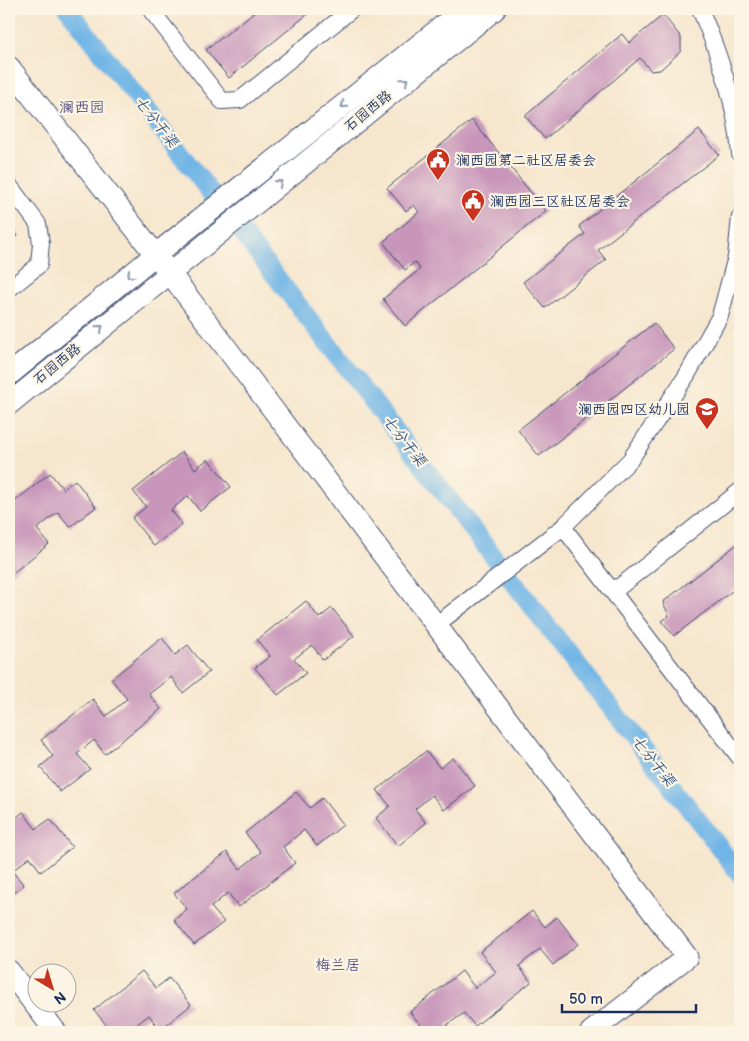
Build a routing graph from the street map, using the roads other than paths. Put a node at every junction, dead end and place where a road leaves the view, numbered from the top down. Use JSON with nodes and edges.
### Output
{"nodes":[{"id":1,"x":150,"y":9,"type":"edge"},
{"id":2,"x":352,"y":9,"type":"edge"},
{"id":3,"x":464,"y":9,"type":"edge"},
{"id":4,"x":495,"y":9,"type":"edge"},
{"id":5,"x":700,"y":9,"type":"edge"},
{"id":6,"x":9,"y":68,"type":"edge"},
{"id":7,"x":740,"y":154,"type":"edge"},
{"id":8,"x":9,"y":185,"type":"edge"},
{"id":9,"x":740,"y":217,"type":"edge"},
{"id":10,"x":155,"y":255,"type":"junction"},
{"id":11,"x":169,"y":272,"type":"junction"},
{"id":12,"x":9,"y":289,"type":"edge"},
{"id":13,"x":9,"y":375,"type":"edge"},
{"id":14,"x":9,"y":404,"type":"edge"},
{"id":15,"x":740,"y":491,"type":"edge"},
{"id":16,"x":563,"y":527,"type":"junction"},
{"id":17,"x":609,"y":587,"type":"junction"},
{"id":18,"x":436,"y":624,"type":"junction"},
{"id":19,"x":740,"y":758,"type":"edge"},
{"id":20,"x":9,"y":971,"type":"edge"},
{"id":21,"x":56,"y":1032,"type":"edge"},
{"id":22,"x":591,"y":1032,"type":"edge"}],
"edges":[{"from":1,"to":2,"type":"street"},
{"from":3,"to":10,"type":"street","name":"石园西路","one_way":true},
{"from":11,"to":4,"type":"street","name":"石园西路","one_way":true},
{"from":5,"to":7,"type":"street"},
{"from":6,"to":10,"type":"street"},
{"from":8,"to":12,"type":"street"},
{"from":9,"to":16,"type":"street"},
{"from":10,"to":11,"type":"street"},
{"from":10,"to":13,"type":"street","name":"石园西路","one_way":true},
{"from":14,"to":11,"type":"street","name":"石园西路","one_way":true},
{"from":11,"to":18,"type":"street"},
{"from":15,"to":17,"type":"street"},
{"from":16,"to":17,"type":"street"},
{"from":16,"to":18,"type":"street"},
{"from":17,"to":19,"type":"street"},
{"from":18,"to":22,"type":"street"},
{"from":20,"to":21,"type":"street"}]}
